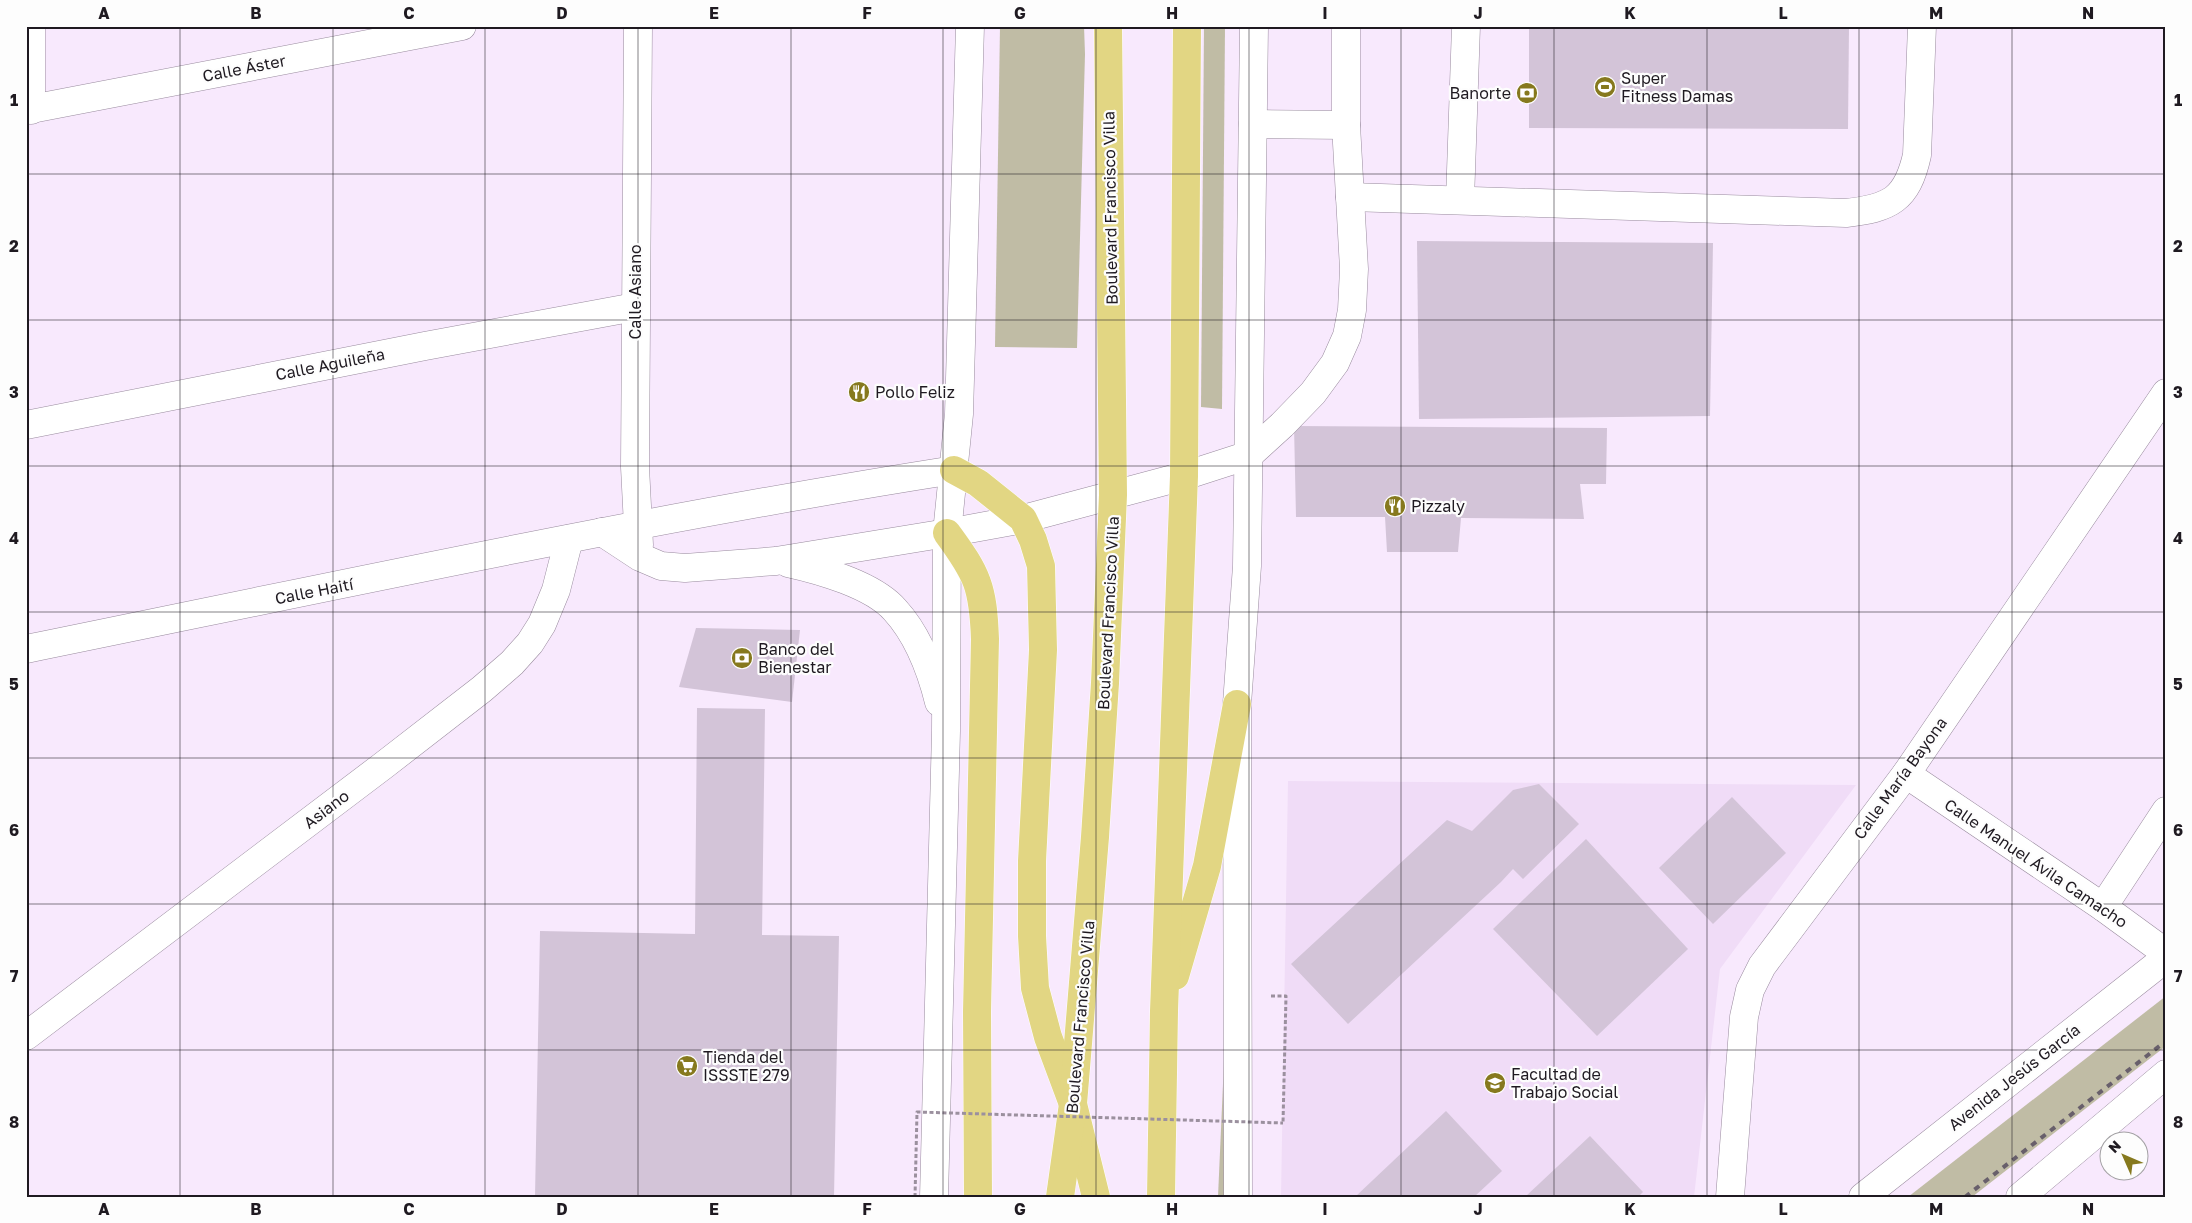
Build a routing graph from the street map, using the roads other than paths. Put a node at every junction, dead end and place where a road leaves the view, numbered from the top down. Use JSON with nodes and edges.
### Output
{"nodes":[{"id":1,"x":31,"y":26,"type":"edge"},
{"id":2,"x":462,"y":26,"type":"edge"},
{"id":3,"x":638,"y":26,"type":"edge"},
{"id":4,"x":970,"y":26,"type":"edge"},
{"id":5,"x":1108,"y":26,"type":"edge"},
{"id":6,"x":1186,"y":26,"type":"edge"},
{"id":7,"x":1254,"y":26,"type":"edge"},
{"id":8,"x":1346,"y":26,"type":"edge"},
{"id":9,"x":1466,"y":26,"type":"edge"},
{"id":10,"x":1922,"y":26,"type":"edge"},
{"id":11,"x":350,"y":37,"type":"edge"},
{"id":12,"x":28,"y":110,"type":"edge"},
{"id":13,"x":1253,"y":124,"type":"junction"},
{"id":14,"x":1346,"y":125,"type":"junction"},
{"id":15,"x":1350,"y":197,"type":"junction"},
{"id":16,"x":1460,"y":200,"type":"junction"},
{"id":17,"x":635,"y":307,"type":"junction"},
{"id":18,"x":2166,"y":393,"type":"edge"},
{"id":19,"x":26,"y":424,"type":"edge"},
{"id":20,"x":1249,"y":455,"type":"junction"},
{"id":21,"x":954,"y":470,"type":"junction"},
{"id":22,"x":1184,"y":476,"type":"junction"},
{"id":23,"x":1113,"y":495,"type":"junction"},
{"id":24,"x":1023,"y":519,"type":"junction"},
{"id":25,"x":638,"y":526,"type":"junction"},
{"id":26,"x":602,"y":532,"type":"junction"},
{"id":27,"x":947,"y":533,"type":"junction"},
{"id":28,"x":570,"y":539,"type":"junction"},
{"id":29,"x":640,"y":557,"type":"junction"},
{"id":30,"x":776,"y":561,"type":"junction"},
{"id":31,"x":26,"y":649,"type":"edge"},
{"id":32,"x":1237,"y":704,"type":"junction"},
{"id":33,"x":946,"y":731,"type":"junction"},
{"id":34,"x":1906,"y":774,"type":"junction"},
{"id":35,"x":2166,"y":811,"type":"edge"},
{"id":36,"x":2103,"y":907,"type":"junction"},
{"id":37,"x":2166,"y":952,"type":"edge"},
{"id":38,"x":2166,"y":958,"type":"edge"},
{"id":39,"x":1164,"y":1011,"type":"junction"},
{"id":40,"x":26,"y":1036,"type":"edge"},
{"id":41,"x":2166,"y":1074,"type":"edge"},
{"id":42,"x":1073,"y":1104,"type":"junction"},
{"id":43,"x":934,"y":1197,"type":"edge"},
{"id":44,"x":978,"y":1197,"type":"edge"},
{"id":45,"x":1060,"y":1197,"type":"edge"},
{"id":46,"x":1096,"y":1197,"type":"edge"},
{"id":47,"x":1161,"y":1197,"type":"edge"},
{"id":48,"x":1238,"y":1197,"type":"edge"},
{"id":49,"x":1730,"y":1197,"type":"edge"},
{"id":50,"x":1863,"y":1197,"type":"edge"},
{"id":51,"x":2020,"y":1197,"type":"edge"}],
"edges":[{"from":1,"to":12,"type":"street"},
{"from":2,"to":11,"type":"street","name":"Calle Áster"},
{"from":3,"to":17,"type":"street","name":"Calle Asiano"},
{"from":4,"to":21,"type":"street"},
{"from":5,"to":23,"type":"main road","name":"Boulevard Francisco Villa"},
{"from":6,"to":22,"type":"main road"},
{"from":7,"to":13,"type":"street"},
{"from":8,"to":14,"type":"street"},
{"from":9,"to":16,"type":"street"},
{"from":10,"to":16,"type":"street"},
{"from":11,"to":12,"type":"street","name":"Calle Áster"},
{"from":13,"to":14,"type":"street"},
{"from":13,"to":20,"type":"street"},
{"from":14,"to":15,"type":"street"},
{"from":15,"to":16,"type":"street"},
{"from":15,"to":20,"type":"street"},
{"from":17,"to":19,"type":"street","name":"Calle Aguileña"},
{"from":17,"to":25,"type":"street","name":"Calle Asiano"},
{"from":18,"to":34,"type":"street","name":"Calle María Bayona"},
{"from":20,"to":22,"type":"street"},
{"from":20,"to":32,"type":"street"},
{"from":21,"to":24,"type":"main road"},
{"from":21,"to":25,"type":"street","name":"Calle Haití"},
{"from":21,"to":27,"type":"street"},
{"from":22,"to":23,"type":"street"},
{"from":22,"to":39,"type":"main road"},
{"from":23,"to":24,"type":"street"},
{"from":23,"to":42,"type":"main road","name":"Boulevard Francisco Villa"},
{"from":24,"to":27,"type":"street"},
{"from":24,"to":42,"type":"main road"},
{"from":25,"to":26,"type":"street","name":"Calle Haití"},
{"from":25,"to":29,"type":"street","name":"Calle Asiano"},
{"from":26,"to":28,"type":"street","name":"Calle Haití"},
{"from":26,"to":29,"type":"street"},
{"from":27,"to":30,"type":"street"},
{"from":27,"to":33,"type":"street"},
{"from":27,"to":44,"type":"main road"},
{"from":28,"to":31,"type":"street","name":"Calle Haití"},
{"from":28,"to":40,"type":"street","name":"Asiano"},
{"from":29,"to":30,"type":"street"},
{"from":30,"to":33,"type":"street"},
{"from":32,"to":39,"type":"main road"},
{"from":32,"to":48,"type":"street"},
{"from":33,"to":43,"type":"street"},
{"from":34,"to":36,"type":"street","name":"Calle Manuel Ávila Camacho"},
{"from":34,"to":49,"type":"street","name":"Calle María Bayona"},
{"from":35,"to":36,"type":"street"},
{"from":36,"to":37,"type":"street","name":"Calle Manuel Ávila Camacho"},
{"from":38,"to":50,"type":"street","name":"Avenida Jesús García"},
{"from":39,"to":47,"type":"main road"},
{"from":41,"to":51,"type":"street"},
{"from":42,"to":45,"type":"main road","name":"Boulevard Francisco Villa"},
{"from":42,"to":46,"type":"main road"}]}
